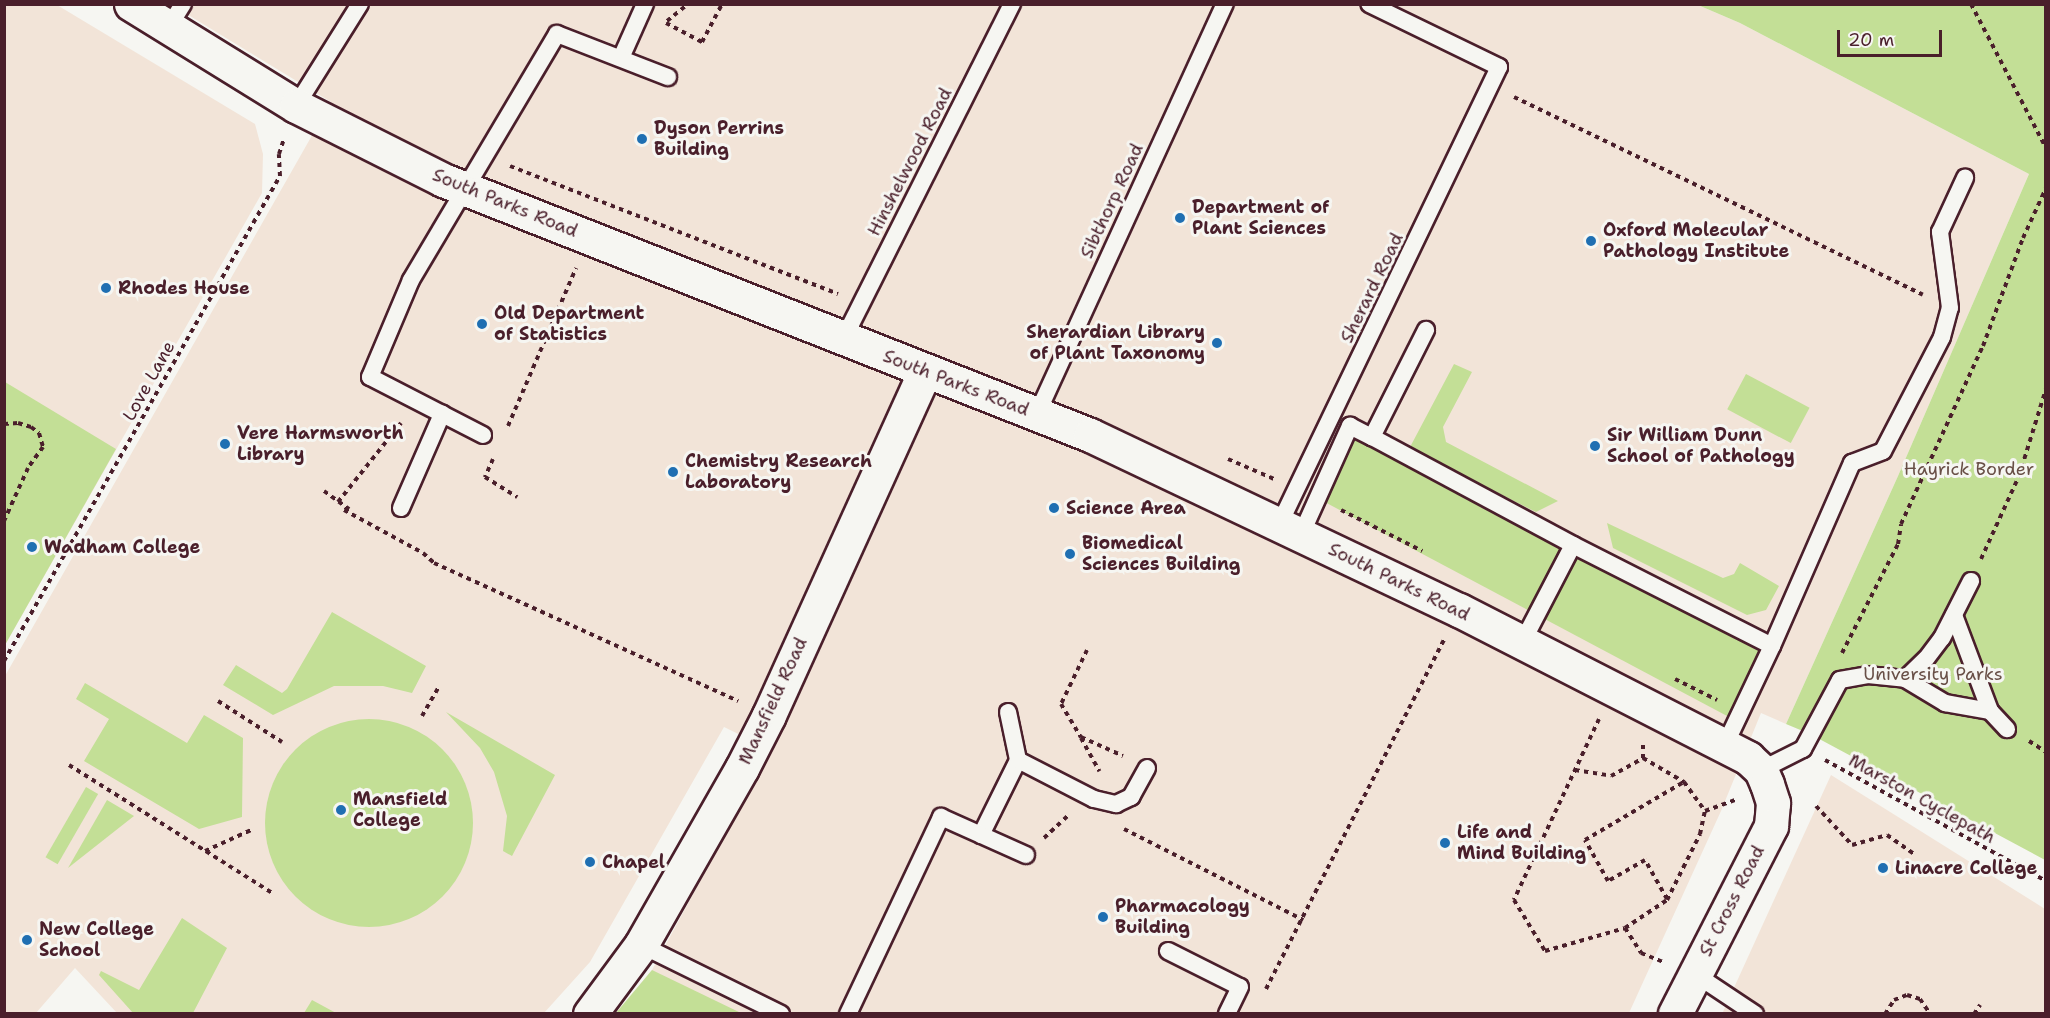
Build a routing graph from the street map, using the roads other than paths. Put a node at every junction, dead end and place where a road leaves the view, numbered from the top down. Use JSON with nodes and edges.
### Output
{"nodes":[{"id":1,"x":131,"y":4,"type":"edge"},
{"id":2,"x":360,"y":4,"type":"edge"},
{"id":3,"x":645,"y":4,"type":"edge"},
{"id":4,"x":1012,"y":4,"type":"edge"},
{"id":5,"x":1225,"y":4,"type":"edge"},
{"id":6,"x":1369,"y":4,"type":"edge"},
{"id":7,"x":176,"y":16,"type":"edge"},
{"id":8,"x":621,"y":58,"type":"junction"},
{"id":9,"x":668,"y":77,"type":"dead end"},
{"id":10,"x":296,"y":106,"type":"junction"},
{"id":11,"x":1965,"y":178,"type":"dead end"},
{"id":12,"x":466,"y":188,"type":"junction"},
{"id":13,"x":1426,"y":330,"type":"dead end"},
{"id":14,"x":844,"y":338,"type":"junction"},
{"id":15,"x":925,"y":371,"type":"junction"},
{"id":16,"x":442,"y":414,"type":"junction"},
{"id":17,"x":1037,"y":414,"type":"junction"},
{"id":18,"x":483,"y":435,"type":"road end"},
{"id":19,"x":1372,"y":436,"type":"junction"},
{"id":20,"x":401,"y":508,"type":"dead end"},
{"id":21,"x":1290,"y":530,"type":"junction"},
{"id":22,"x":1573,"y":545,"type":"junction"},
{"id":23,"x":1971,"y":581,"type":"road end"},
{"id":24,"x":1954,"y":615,"type":"junction"},
{"id":25,"x":1522,"y":644,"type":"junction"},
{"id":26,"x":1772,"y":646,"type":"junction"},
{"id":27,"x":1905,"y":679,"type":"junction"},
{"id":28,"x":1990,"y":711,"type":"junction"},
{"id":29,"x":1008,"y":712,"type":"dead end"},
{"id":30,"x":2007,"y":729,"type":"dead end"},
{"id":31,"x":1725,"y":745,"type":"junction"},
{"id":32,"x":1018,"y":760,"type":"junction"},
{"id":33,"x":1147,"y":768,"type":"road end"},
{"id":34,"x":1756,"y":784,"type":"junction"},
{"id":35,"x":981,"y":835,"type":"junction"},
{"id":36,"x":1026,"y":855,"type":"road end"},
{"id":37,"x":640,"y":945,"type":"junction"},
{"id":38,"x":1168,"y":951,"type":"dead end"},
{"id":39,"x":1695,"y":974,"type":"junction"},
{"id":40,"x":590,"y":1014,"type":"edge"},
{"id":41,"x":781,"y":1014,"type":"edge"},
{"id":42,"x":848,"y":1014,"type":"edge"},
{"id":43,"x":1227,"y":1014,"type":"edge"},
{"id":44,"x":1675,"y":1014,"type":"edge"},
{"id":45,"x":1755,"y":1014,"type":"edge"}],
"edges":[{"from":1,"to":7,"type":"street","name":"South Parks Road"},
{"from":2,"to":10,"type":"lane"},
{"from":3,"to":8,"type":"lane"},
{"from":4,"to":14,"type":"lane","name":"Hinshelwood Road"},
{"from":5,"to":17,"type":"lane","name":"Sibthorp Road"},
{"from":6,"to":21,"type":"lane","name":"Sherard Road"},
{"from":7,"to":10,"type":"street","name":"South Parks Road"},
{"from":8,"to":9,"type":"lane"},
{"from":8,"to":12,"type":"lane"},
{"from":10,"to":12,"type":"street","name":"South Parks Road"},
{"from":11,"to":26,"type":"lane"},
{"from":12,"to":14,"type":"street","name":"South Parks Road"},
{"from":12,"to":16,"type":"lane"},
{"from":13,"to":19,"type":"lane"},
{"from":14,"to":15,"type":"street","name":"South Parks Road"},
{"from":15,"to":17,"type":"street","name":"South Parks Road"},
{"from":15,"to":37,"type":"street","name":"Mansfield Road"},
{"from":16,"to":18,"type":"lane"},
{"from":16,"to":20,"type":"lane"},
{"from":17,"to":21,"type":"street","name":"South Parks Road"},
{"from":19,"to":21,"type":"lane"},
{"from":19,"to":22,"type":"lane"},
{"from":21,"to":25,"type":"street","name":"South Parks Road"},
{"from":22,"to":25,"type":"lane"},
{"from":22,"to":26,"type":"lane"},
{"from":23,"to":24,"type":"lane"},
{"from":24,"to":27,"type":"lane"},
{"from":24,"to":28,"type":"lane"},
{"from":25,"to":31,"type":"street","name":"South Parks Road"},
{"from":26,"to":31,"type":"lane"},
{"from":27,"to":28,"type":"lane"},
{"from":27,"to":34,"type":"lane"},
{"from":28,"to":30,"type":"lane"},
{"from":29,"to":32,"type":"lane"},
{"from":31,"to":34,"type":"street","name":"South Parks Road"},
{"from":32,"to":33,"type":"lane"},
{"from":32,"to":35,"type":"lane"},
{"from":34,"to":39,"type":"street","name":"St Cross Road"},
{"from":35,"to":36,"type":"lane"},
{"from":35,"to":42,"type":"lane"},
{"from":37,"to":40,"type":"street","name":"Mansfield Road"},
{"from":37,"to":41,"type":"lane"},
{"from":38,"to":43,"type":"lane"},
{"from":39,"to":44,"type":"street","name":"St Cross Road"},
{"from":39,"to":45,"type":"lane"}]}
